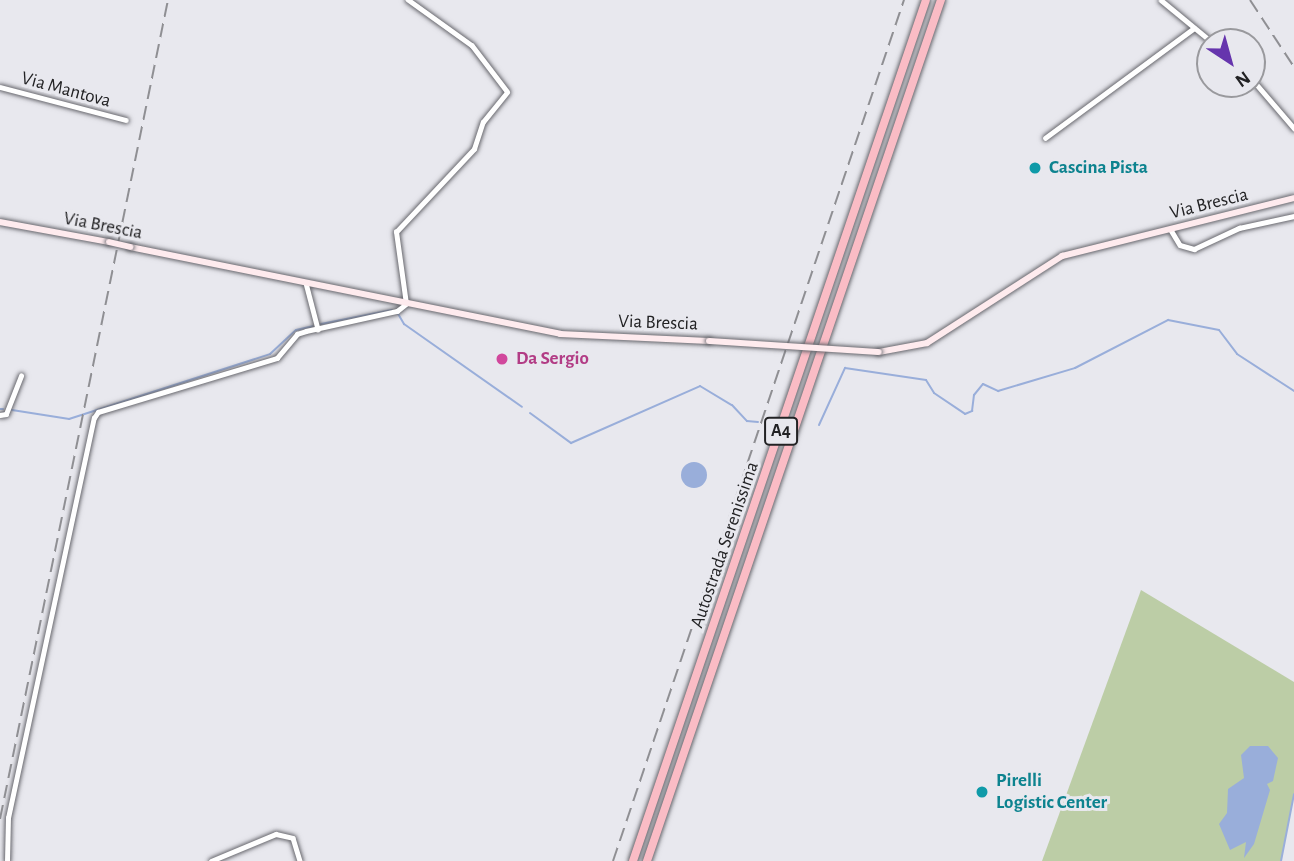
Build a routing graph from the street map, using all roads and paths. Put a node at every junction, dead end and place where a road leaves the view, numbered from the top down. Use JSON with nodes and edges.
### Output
{"nodes":[{"id":1,"x":408,"y":0,"type":"edge"},
{"id":2,"x":926,"y":0,"type":"edge"},
{"id":3,"x":941,"y":0,"type":"edge"},
{"id":4,"x":1161,"y":0,"type":"edge"},
{"id":5,"x":1194,"y":28,"type":"joint"},
{"id":6,"x":0,"y":87,"type":"edge"},
{"id":7,"x":1266,"y":95,"type":"edge"},
{"id":8,"x":125,"y":120,"type":"dead end"},
{"id":9,"x":1294,"y":128,"type":"edge"},
{"id":10,"x":1045,"y":138,"type":"dead end"},
{"id":11,"x":1293,"y":199,"type":"edge"},
{"id":12,"x":1294,"y":216,"type":"edge"},
{"id":13,"x":0,"y":222,"type":"edge"},
{"id":14,"x":1171,"y":230,"type":"junction"},
{"id":15,"x":306,"y":284,"type":"junction"},
{"id":16,"x":406,"y":304,"type":"junction"},
{"id":17,"x":318,"y":329,"type":"junction"},
{"id":18,"x":21,"y":376,"type":"dead end"},
{"id":19,"x":0,"y":415,"type":"edge"},
{"id":20,"x":7,"y":861,"type":"edge"},
{"id":21,"x":211,"y":861,"type":"edge"},
{"id":22,"x":300,"y":861,"type":"edge"},
{"id":23,"x":633,"y":861,"type":"edge"},
{"id":24,"x":647,"y":861,"type":"edge"}],
"edges":[{"from":1,"to":16,"type":"street"},
{"from":2,"to":23,"type":"highway","name":"Autostrada Serenissima","number":"A4"},
{"from":3,"to":24,"type":"highway","name":"Autostrada Serenissima","number":"A4"},
{"from":4,"to":5,"type":"street"},
{"from":5,"to":10,"type":"street"},
{"from":6,"to":8,"type":"street","name":"Via Mantova"},
{"from":7,"to":9,"type":"street"},
{"from":11,"to":14,"type":"main road","name":"Via Brescia"},
{"from":12,"to":14,"type":"street"},
{"from":13,"to":15,"type":"main road","name":"Via Brescia","bridge":true},
{"from":14,"to":16,"type":"main road","name":"Via Brescia","bridge":true},
{"from":15,"to":16,"type":"main road","name":"Via Brescia"},
{"from":15,"to":17,"type":"street"},
{"from":16,"to":17,"type":"street"},
{"from":17,"to":20,"type":"street"},
{"from":18,"to":19,"type":"street"},
{"from":21,"to":22,"type":"street"}]}
